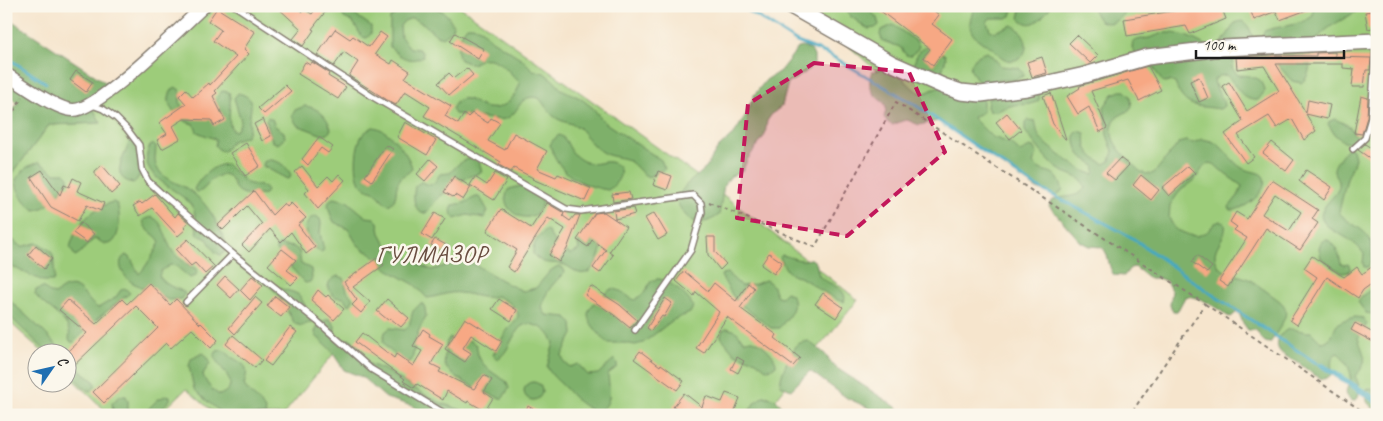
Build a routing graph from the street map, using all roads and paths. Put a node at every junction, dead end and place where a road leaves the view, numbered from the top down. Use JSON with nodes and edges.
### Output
{"nodes":[{"id":1,"x":204,"y":6,"type":"edge"},
{"id":2,"x":235,"y":6,"type":"edge"},
{"id":3,"x":791,"y":6,"type":"edge"},
{"id":4,"x":1377,"y":41,"type":"edge"},
{"id":5,"x":6,"y":74,"type":"edge"},
{"id":6,"x":28,"y":88,"type":"junction"},
{"id":7,"x":91,"y":105,"type":"junction"},
{"id":8,"x":6,"y":125,"type":"edge"},
{"id":9,"x":1353,"y":149,"type":"dead end"},
{"id":10,"x":693,"y":195,"type":"junction"},
{"id":11,"x":232,"y":254,"type":"junction"},
{"id":12,"x":186,"y":302,"type":"dead end"},
{"id":13,"x":1205,"y":304,"type":"junction"},
{"id":14,"x":635,"y":330,"type":"dead end"},
{"id":15,"x":447,"y":415,"type":"edge"},
{"id":16,"x":1130,"y":415,"type":"edge"},
{"id":17,"x":1368,"y":415,"type":"edge"}],
"edges":[{"from":1,"to":7,"type":"street"},
{"from":2,"to":10,"type":"lane"},
{"from":3,"to":4,"type":"main road"},
{"from":4,"to":9,"type":"lane"},
{"from":5,"to":6,"type":"street"},
{"from":6,"to":7,"type":"street"},
{"from":6,"to":8,"type":"path"},
{"from":7,"to":11,"type":"lane"},
{"from":10,"to":13,"type":"path"},
{"from":10,"to":14,"type":"lane"},
{"from":11,"to":12,"type":"lane"},
{"from":11,"to":15,"type":"lane"},
{"from":13,"to":16,"type":"path"},
{"from":13,"to":17,"type":"path"}]}
